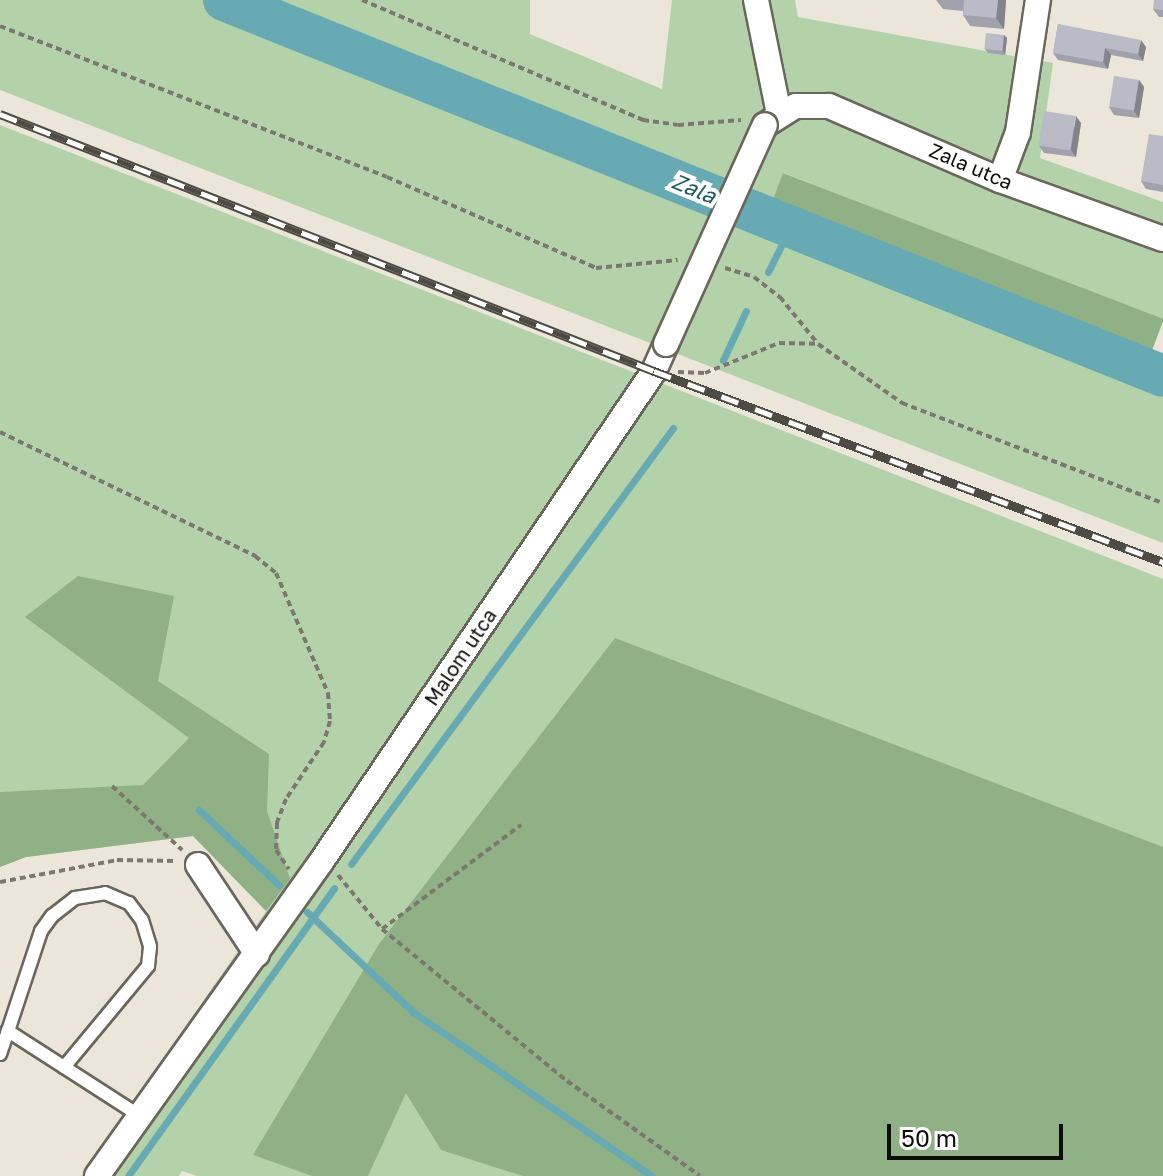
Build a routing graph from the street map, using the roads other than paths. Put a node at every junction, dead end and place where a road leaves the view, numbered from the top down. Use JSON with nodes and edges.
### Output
{"nodes":[{"id":1,"x":756,"y":0,"type":"edge"},
{"id":2,"x":1038,"y":0,"type":"edge"},
{"id":3,"x":772,"y":120,"type":"junction"},
{"id":4,"x":1000,"y":180,"type":"junction"},
{"id":5,"x":1163,"y":239,"type":"edge"},
{"id":6,"x":198,"y":865,"type":"road end"},
{"id":7,"x":257,"y":954,"type":"junction"},
{"id":8,"x":8,"y":1031,"type":"junction"},
{"id":9,"x":0,"y":1054,"type":"edge"},
{"id":10,"x":64,"y":1067,"type":"junction"},
{"id":11,"x":140,"y":1116,"type":"junction"},
{"id":12,"x":97,"y":1176,"type":"edge"}],
"edges":[{"from":1,"to":3,"type":"street"},
{"from":2,"to":4,"type":"street"},
{"from":3,"to":4,"type":"street","name":"Zala utca"},
{"from":3,"to":7,"type":"street","name":"Malom utca","bridge":true},
{"from":4,"to":5,"type":"street","name":"Zala utca"},
{"from":6,"to":7,"type":"street"},
{"from":7,"to":11,"type":"street","name":"Malom utca"},
{"from":8,"to":9,"type":"lane"},
{"from":8,"to":10,"type":"lane"},
{"from":8,"to":10,"type":"lane"},
{"from":10,"to":11,"type":"lane"},
{"from":11,"to":12,"type":"street","name":"Malom utca"}]}
